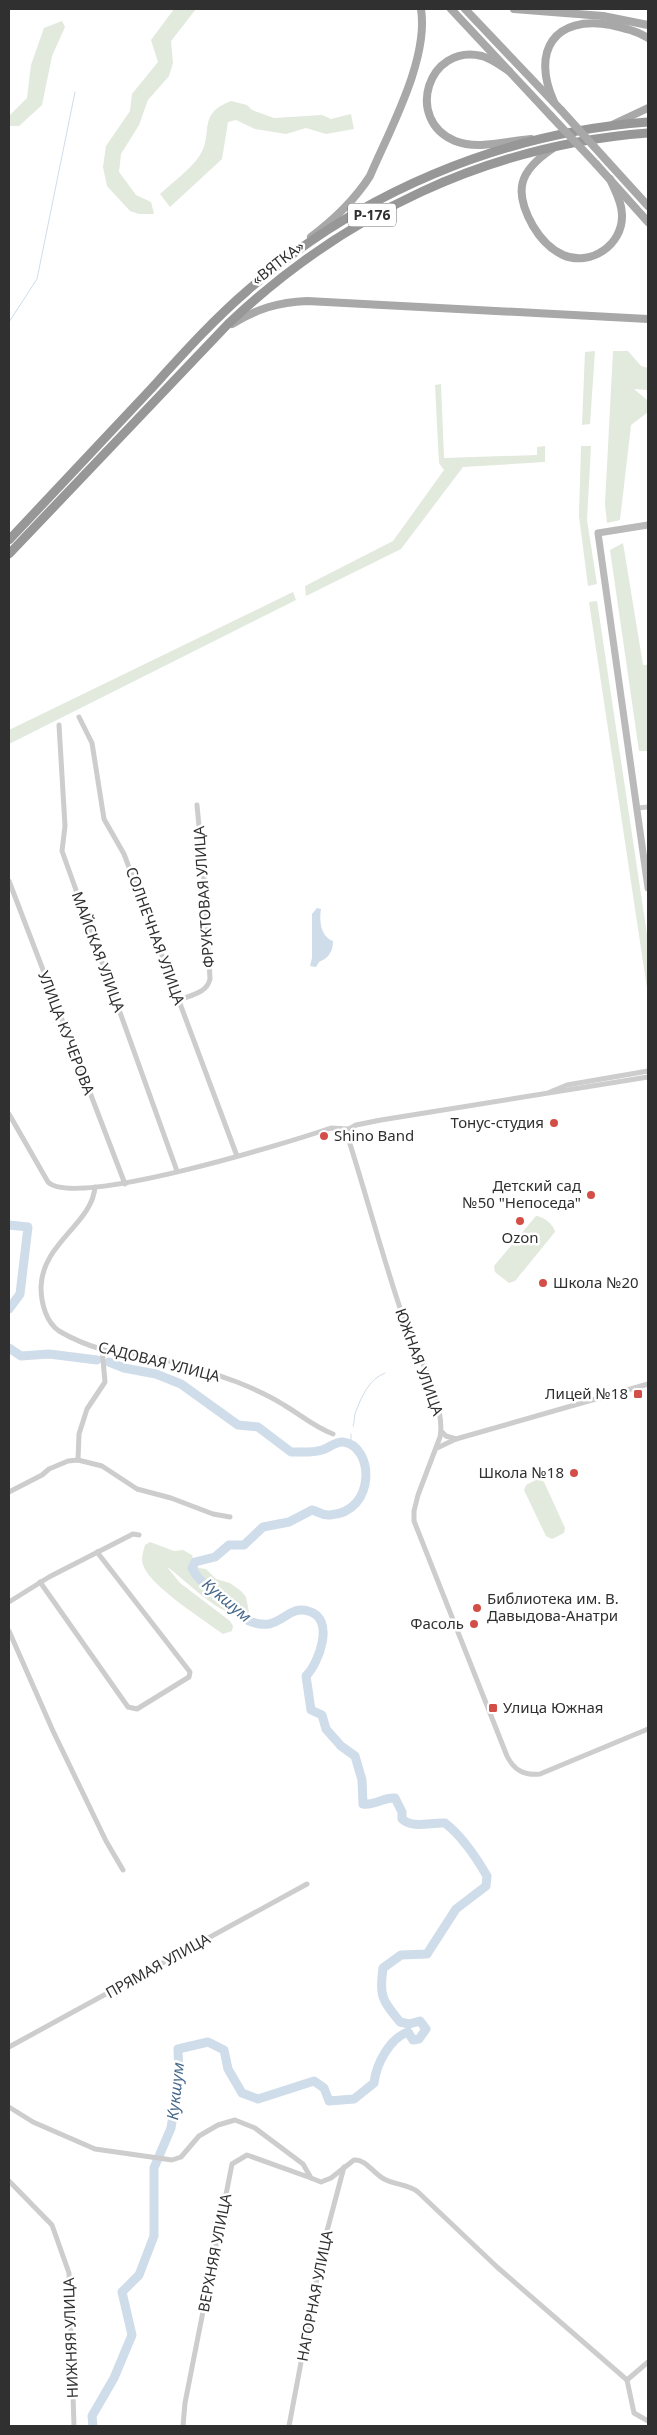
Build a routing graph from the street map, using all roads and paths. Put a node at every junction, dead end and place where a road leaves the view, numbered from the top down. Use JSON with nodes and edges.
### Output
{"nodes":[{"id":1,"x":421,"y":9,"type":"edge"},
{"id":2,"x":451,"y":9,"type":"edge"},
{"id":3,"x":465,"y":9,"type":"edge"},
{"id":4,"x":514,"y":9,"type":"edge"},
{"id":5,"x":648,"y":25,"type":"edge"},
{"id":6,"x":648,"y":38,"type":"edge"},
{"id":7,"x":509,"y":71,"type":"junction"},
{"id":8,"x":554,"y":102,"type":"junction"},
{"id":9,"x":648,"y":108,"type":"edge"},
{"id":10,"x":648,"y":122,"type":"edge"},
{"id":11,"x":614,"y":124,"type":"junction"},
{"id":12,"x":648,"y":133,"type":"edge"},
{"id":13,"x":533,"y":139,"type":"junction"},
{"id":14,"x":556,"y":147,"type":"junction"},
{"id":15,"x":610,"y":179,"type":"junction"},
{"id":16,"x":648,"y":206,"type":"edge"},
{"id":17,"x":648,"y":222,"type":"edge"},
{"id":18,"x":281,"y":264,"type":"junction"},
{"id":19,"x":648,"y":319,"type":"edge"},
{"id":20,"x":216,"y":336,"type":"junction"},
{"id":21,"x":648,"y":525,"type":"edge"},
{"id":22,"x":9,"y":540,"type":"edge"},
{"id":23,"x":9,"y":554,"type":"edge"},
{"id":24,"x":79,"y":717,"type":"dead end"},
{"id":25,"x":59,"y":725,"type":"dead end"},
{"id":26,"x":198,"y":805,"type":"dead end"},
{"id":27,"x":648,"y":807,"type":"edge"},
{"id":28,"x":637,"y":808,"type":"junction"},
{"id":29,"x":9,"y":881,"type":"edge"},
{"id":30,"x":648,"y":888,"type":"edge"},
{"id":31,"x":179,"y":1000,"type":"junction"},
{"id":32,"x":648,"y":1071,"type":"edge"},
{"id":33,"x":648,"y":1077,"type":"edge"},
{"id":34,"x":547,"y":1093,"type":"junction"},
{"id":35,"x":9,"y":1114,"type":"edge"},
{"id":36,"x":349,"y":1129,"type":"junction"},
{"id":37,"x":237,"y":1156,"type":"junction"},
{"id":38,"x":177,"y":1171,"type":"junction"},
{"id":39,"x":125,"y":1184,"type":"junction"},
{"id":40,"x":95,"y":1187,"type":"junction"},
{"id":41,"x":102,"y":1350,"type":"junction"},
{"id":42,"x":648,"y":1384,"type":"edge"},
{"id":43,"x":441,"y":1431,"type":"junction"},
{"id":44,"x":333,"y":1434,"type":"dead end"},
{"id":45,"x":456,"y":1439,"type":"junction"},
{"id":46,"x":437,"y":1448,"type":"junction"},
{"id":47,"x":78,"y":1460,"type":"junction"},
{"id":48,"x":9,"y":1492,"type":"edge"},
{"id":49,"x":230,"y":1517,"type":"dead end"},
{"id":50,"x":139,"y":1535,"type":"dead end"},
{"id":51,"x":97,"y":1552,"type":"junction"},
{"id":52,"x":40,"y":1582,"type":"junction"},
{"id":53,"x":9,"y":1602,"type":"edge"},
{"id":54,"x":9,"y":1631,"type":"edge"},
{"id":55,"x":648,"y":1729,"type":"edge"},
{"id":56,"x":124,"y":1870,"type":"dead end"},
{"id":57,"x":307,"y":1884,"type":"dead end"},
{"id":58,"x":9,"y":2047,"type":"edge"},
{"id":59,"x":9,"y":2107,"type":"edge"},
{"id":60,"x":344,"y":2166,"type":"junction"},
{"id":61,"x":311,"y":2178,"type":"junction"},
{"id":62,"x":9,"y":2181,"type":"edge"},
{"id":63,"x":648,"y":2362,"type":"edge"},
{"id":64,"x":627,"y":2380,"type":"junction"},
{"id":65,"x":648,"y":2421,"type":"edge"},
{"id":66,"x":74,"y":2426,"type":"edge"},
{"id":67,"x":183,"y":2426,"type":"edge"},
{"id":68,"x":290,"y":2426,"type":"edge"}],
"edges":[{"from":1,"to":18,"type":"main road"},
{"from":2,"to":7,"type":"main road"},
{"from":3,"to":8,"type":"main road"},
{"from":4,"to":5,"type":"main road"},
{"from":6,"to":8,"type":"main road"},
{"from":7,"to":13,"type":"main road"},
{"from":7,"to":15,"type":"main road","bridge":true},
{"from":8,"to":16,"type":"main road","bridge":true},
{"from":9,"to":11,"type":"main road"},
{"from":10,"to":11,"type":"highway","name":"«ВЯТКА»","number":"Р-176"},
{"from":11,"to":13,"type":"highway","name":"«ВЯТКА»","number":"Р-176"},
{"from":12,"to":14,"type":"highway","name":"«ВЯТКА»","number":"Р-176"},
{"from":13,"to":18,"type":"highway","name":"«ВЯТКА»","number":"Р-176"},
{"from":14,"to":15,"type":"main road"},
{"from":14,"to":20,"type":"highway","name":"«ВЯТКА»","number":"Р-176"},
{"from":15,"to":17,"type":"main road"},
{"from":18,"to":22,"type":"highway","name":"«ВЯТКА»","number":"Р-176"},
{"from":19,"to":20,"type":"main road"},
{"from":20,"to":23,"type":"highway","name":"«ВЯТКА»","number":"Р-176"},
{"from":21,"to":28,"type":"street"},
{"from":24,"to":31,"type":"street","name":"СОЛНЕЧНАЯ УЛИЦА"},
{"from":25,"to":38,"type":"street","name":"МАЙСКАЯ УЛИЦА"},
{"from":26,"to":31,"type":"street","name":"ФРУКТОВАЯ УЛИЦА"},
{"from":27,"to":28,"type":"street"},
{"from":28,"to":30,"type":"street"},
{"from":29,"to":39,"type":"street","name":"УЛИЦА КУЧЕРОВА"},
{"from":31,"to":37,"type":"street","name":"СОЛНЕЧНАЯ УЛИЦА"},
{"from":32,"to":34,"type":"street"},
{"from":33,"to":34,"type":"street"},
{"from":34,"to":36,"type":"street"},
{"from":35,"to":40,"type":"street"},
{"from":36,"to":37,"type":"street"},
{"from":36,"to":43,"type":"street","name":"ЮЖНАЯ УЛИЦА"},
{"from":37,"to":38,"type":"street"},
{"from":38,"to":39,"type":"street"},
{"from":39,"to":40,"type":"street"},
{"from":40,"to":41,"type":"street","name":"САДОВАЯ УЛИЦА"},
{"from":41,"to":44,"type":"street","name":"САДОВАЯ УЛИЦА"},
{"from":41,"to":47,"type":"street"},
{"from":42,"to":45,"type":"street"},
{"from":43,"to":45,"type":"street"},
{"from":43,"to":46,"type":"street","name":"ЮЖНАЯ УЛИЦА"},
{"from":45,"to":46,"type":"street"},
{"from":46,"to":55,"type":"street","name":"ЮЖНАЯ УЛИЦА"},
{"from":47,"to":48,"type":"street"},
{"from":47,"to":49,"type":"street"},
{"from":50,"to":51,"type":"street"},
{"from":51,"to":52,"type":"street"},
{"from":51,"to":52,"type":"street"},
{"from":52,"to":53,"type":"street"},
{"from":54,"to":56,"type":"street"},
{"from":57,"to":58,"type":"street","name":"ПРЯМАЯ УЛИЦА"},
{"from":59,"to":61,"type":"street"},
{"from":60,"to":61,"type":"street"},
{"from":60,"to":64,"type":"street"},
{"from":60,"to":68,"type":"street","name":"НАГОРНАЯ УЛИЦА"},
{"from":61,"to":67,"type":"street","name":"ВЕРХНЯЯ УЛИЦА"},
{"from":62,"to":66,"type":"street","name":"НИЖНЯЯ УЛИЦА"},
{"from":63,"to":64,"type":"street"},
{"from":64,"to":65,"type":"street"}]}
